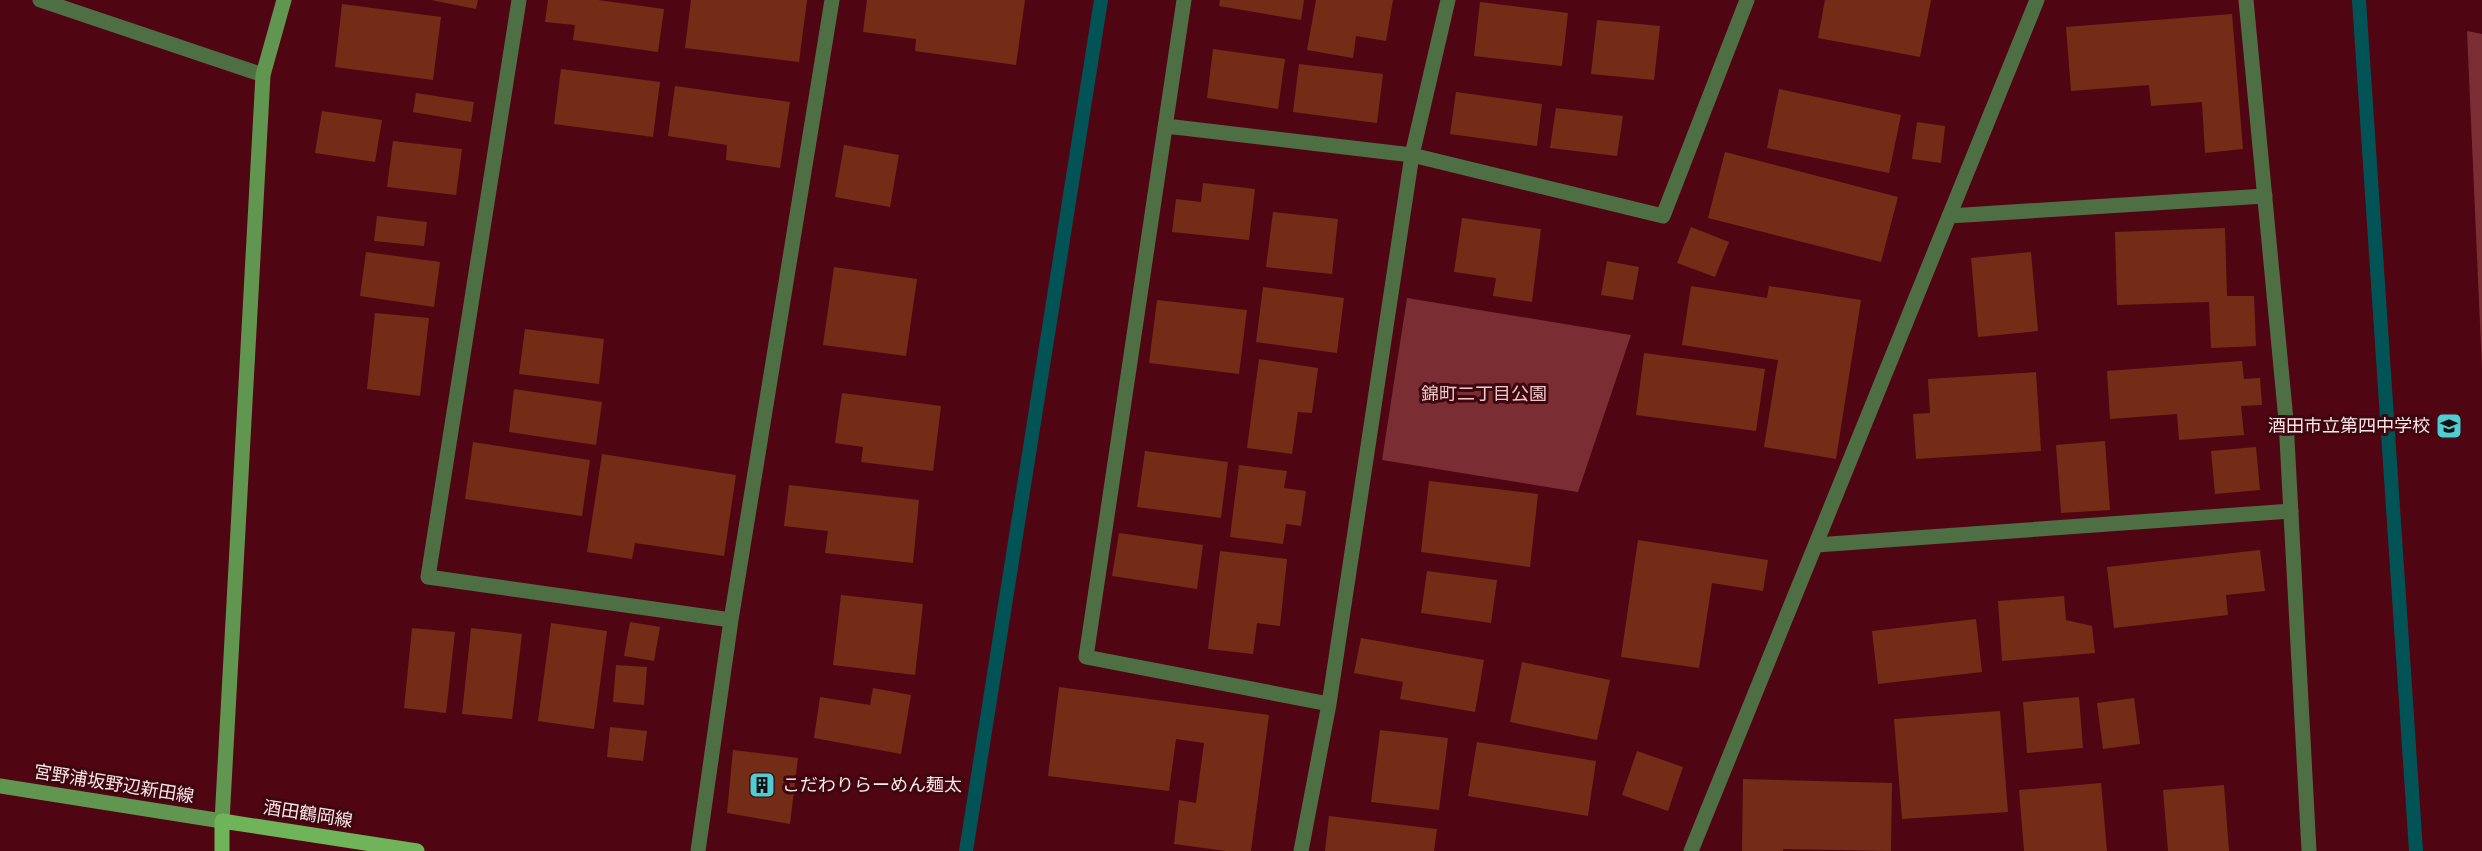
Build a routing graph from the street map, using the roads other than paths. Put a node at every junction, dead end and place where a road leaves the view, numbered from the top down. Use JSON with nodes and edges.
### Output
{"nodes":[{"id":1,"x":40,"y":0,"type":"edge"},
{"id":2,"x":284,"y":0,"type":"edge"},
{"id":3,"x":519,"y":0,"type":"edge"},
{"id":4,"x":832,"y":0,"type":"edge"},
{"id":5,"x":1184,"y":0,"type":"edge"},
{"id":6,"x":1448,"y":0,"type":"edge"},
{"id":7,"x":1748,"y":0,"type":"edge"},
{"id":8,"x":2037,"y":0,"type":"edge"},
{"id":9,"x":2246,"y":0,"type":"edge"},
{"id":10,"x":263,"y":75,"type":"junction"},
{"id":11,"x":1166,"y":126,"type":"junction"},
{"id":12,"x":1413,"y":155,"type":"junction"},
{"id":13,"x":2265,"y":196,"type":"junction"},
{"id":14,"x":1949,"y":216,"type":"junction"},
{"id":15,"x":2291,"y":511,"type":"junction"},
{"id":16,"x":1816,"y":545,"type":"junction"},
{"id":17,"x":731,"y":620,"type":"junction"},
{"id":18,"x":1329,"y":704,"type":"junction"},
{"id":19,"x":0,"y":786,"type":"edge"},
{"id":20,"x":222,"y":820,"type":"junction"},
{"id":21,"x":222,"y":851,"type":"edge"},
{"id":22,"x":417,"y":851,"type":"edge"},
{"id":23,"x":698,"y":851,"type":"edge"},
{"id":24,"x":1301,"y":851,"type":"edge"},
{"id":25,"x":1691,"y":851,"type":"edge"},
{"id":26,"x":2309,"y":851,"type":"edge"}],
"edges":[{"from":1,"to":10,"type":"street"},
{"from":2,"to":10,"type":"street"},
{"from":3,"to":17,"type":"street"},
{"from":4,"to":17,"type":"street"},
{"from":5,"to":11,"type":"street"},
{"from":6,"to":12,"type":"street"},
{"from":7,"to":12,"type":"street"},
{"from":8,"to":14,"type":"street"},
{"from":9,"to":13,"type":"street"},
{"from":10,"to":20,"type":"street"},
{"from":11,"to":12,"type":"street"},
{"from":11,"to":18,"type":"street"},
{"from":12,"to":18,"type":"street"},
{"from":13,"to":14,"type":"street"},
{"from":13,"to":15,"type":"street"},
{"from":14,"to":16,"type":"street"},
{"from":15,"to":16,"type":"street"},
{"from":15,"to":26,"type":"street"},
{"from":16,"to":25,"type":"street"},
{"from":17,"to":23,"type":"street"},
{"from":18,"to":24,"type":"street"},
{"from":19,"to":20,"type":"street","name":"宮野浦坂野辺新田線"},
{"from":20,"to":21,"type":"main road"},
{"from":20,"to":22,"type":"main road","name":"酒田鶴岡線"}]}
